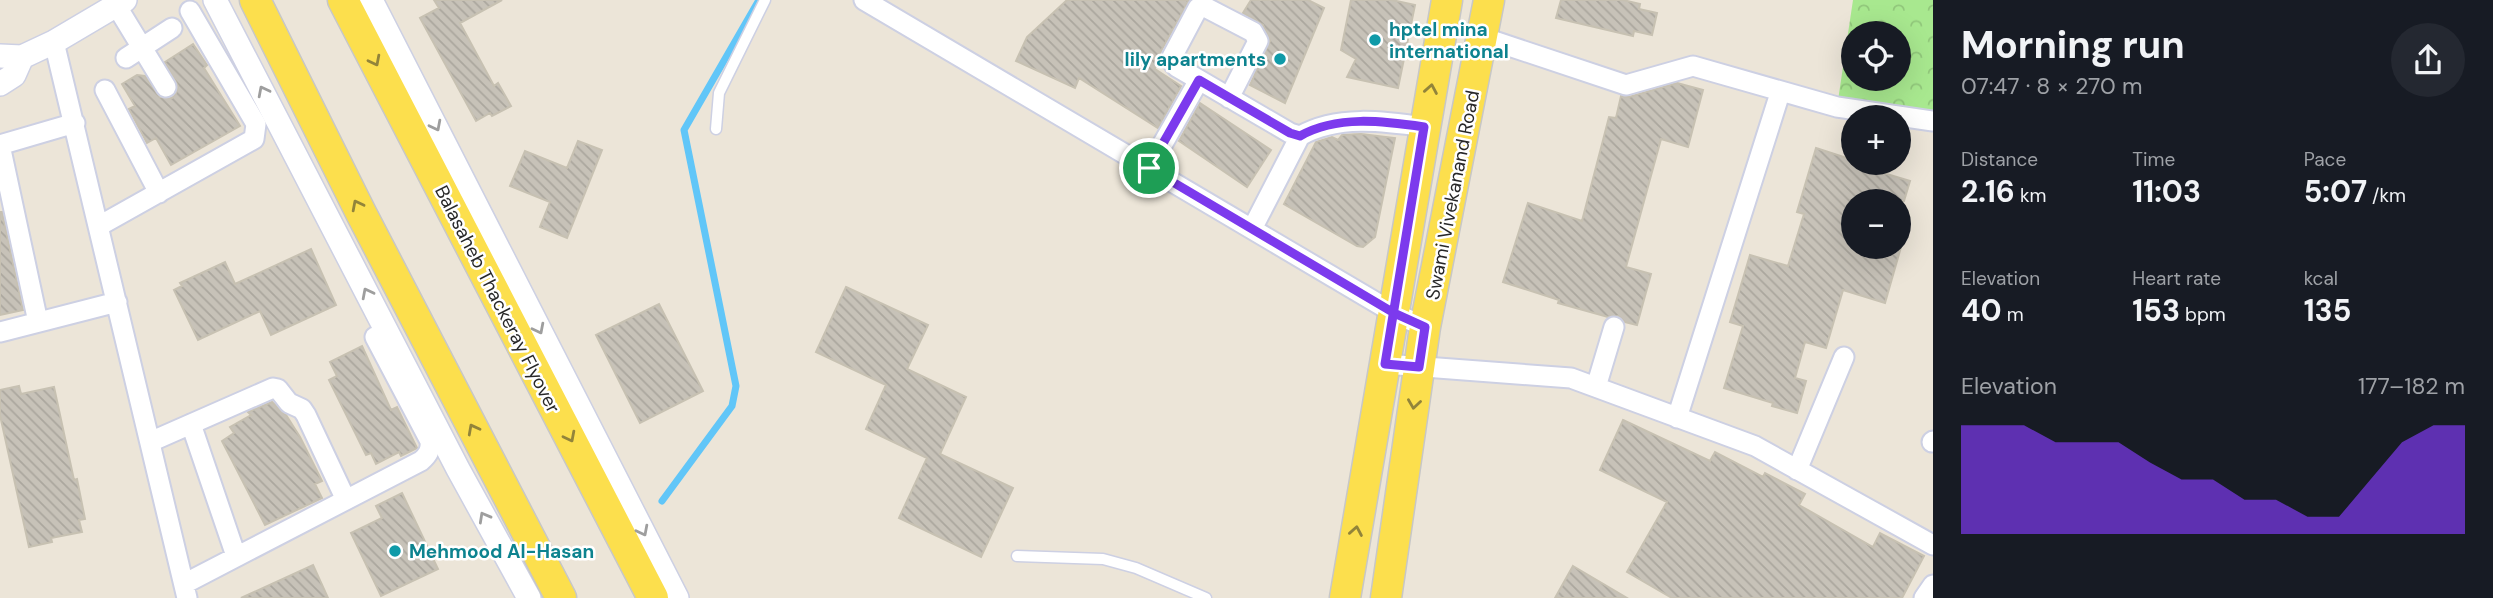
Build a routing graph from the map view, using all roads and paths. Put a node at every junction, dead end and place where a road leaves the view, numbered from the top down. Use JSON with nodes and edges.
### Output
{"nodes":[{"id":1,"x":215,"y":0,"type":"edge"},
{"id":2,"x":255,"y":0,"type":"edge"},
{"id":3,"x":343,"y":0,"type":"edge"},
{"id":4,"x":371,"y":0,"type":"edge"},
{"id":5,"x":765,"y":0,"type":"edge"},
{"id":6,"x":864,"y":0,"type":"edge"},
{"id":7,"x":1489,"y":0,"type":"edge"},
{"id":8,"x":114,"y":4,"type":"edge"},
{"id":9,"x":1443,"y":4,"type":"edge"},
{"id":10,"x":190,"y":11,"type":"dead end"},
{"id":11,"x":172,"y":28,"type":"dead end"},
{"id":12,"x":1482,"y":37,"type":"junction"},
{"id":13,"x":54,"y":42,"type":"junction"},
{"id":14,"x":134,"y":52,"type":"junction"},
{"id":15,"x":11,"y":57,"type":"edge"},
{"id":16,"x":1199,"y":80,"type":"junction"},
{"id":17,"x":0,"y":84,"type":"edge"},
{"id":18,"x":166,"y":87,"type":"dead end"},
{"id":19,"x":105,"y":90,"type":"dead end"},
{"id":20,"x":1780,"y":93,"type":"junction"},
{"id":21,"x":1229,"y":97,"type":"junction"},
{"id":22,"x":1933,"y":121,"type":"edge"},
{"id":23,"x":75,"y":123,"type":"junction"},
{"id":24,"x":1424,"y":127,"type":"junction"},
{"id":25,"x":716,"y":129,"type":"dead end"},
{"id":26,"x":1300,"y":136,"type":"junction"},
{"id":27,"x":0,"y":145,"type":"edge"},
{"id":28,"x":1149,"y":168,"type":"junction"},
{"id":29,"x":159,"y":193,"type":"junction"},
{"id":30,"x":99,"y":226,"type":"junction"},
{"id":31,"x":1252,"y":229,"type":"junction"},
{"id":32,"x":117,"y":302,"type":"junction"},
{"id":33,"x":1394,"y":313,"type":"junction"},
{"id":34,"x":38,"y":322,"type":"junction"},
{"id":35,"x":1425,"y":327,"type":"junction"},
{"id":36,"x":1614,"y":327,"type":"dead end"},
{"id":37,"x":0,"y":332,"type":"edge"},
{"id":38,"x":374,"y":337,"type":"dead end"},
{"id":39,"x":1844,"y":357,"type":"dead end"},
{"id":40,"x":1385,"y":364,"type":"junction"},
{"id":41,"x":1419,"y":367,"type":"junction"},
{"id":42,"x":1596,"y":387,"type":"junction"},
{"id":43,"x":1677,"y":418,"type":"junction"},
{"id":44,"x":191,"y":425,"type":"junction"},
{"id":45,"x":150,"y":442,"type":"junction"},
{"id":46,"x":1797,"y":470,"type":"junction"},
{"id":47,"x":346,"y":500,"type":"junction"},
{"id":48,"x":1933,"y":545,"type":"edge"},
{"id":49,"x":236,"y":556,"type":"junction"},
{"id":50,"x":1017,"y":556,"type":"dead end"},
{"id":51,"x":1933,"y":585,"type":"edge"},
{"id":52,"x":185,"y":591,"type":"edge"},
{"id":53,"x":529,"y":598,"type":"edge"},
{"id":54,"x":561,"y":598,"type":"edge"},
{"id":55,"x":653,"y":598,"type":"edge"},
{"id":56,"x":677,"y":598,"type":"edge"},
{"id":57,"x":1206,"y":598,"type":"edge"},
{"id":58,"x":1345,"y":598,"type":"edge"},
{"id":59,"x":1386,"y":598,"type":"edge"},
{"id":60,"x":1924,"y":598,"type":"edge"}],
"edges":[{"from":53,"to":1,"type":"street","one_way":true},
{"from":54,"to":2,"type":"main road","one_way":true},
{"from":3,"to":55,"type":"main road","name":"Balasaheb Thackeray Flyover","one_way":true},
{"from":4,"to":56,"type":"street","one_way":true},
{"from":5,"to":25,"type":"lane"},
{"from":6,"to":28,"type":"street"},
{"from":7,"to":12,"type":"main road","name":"Swami Vivekanand Road"},
{"from":8,"to":13,"type":"street"},
{"from":8,"to":14,"type":"street"},
{"from":24,"to":9,"type":"main road","name":"Swami Vivekanand Road","one_way":true},
{"from":10,"to":29,"type":"street"},
{"from":11,"to":14,"type":"street"},
{"from":12,"to":20,"type":"street"},
{"from":12,"to":35,"type":"main road","name":"Swami Vivekanand Road"},
{"from":13,"to":15,"type":"street"},
{"from":13,"to":23,"type":"street"},
{"from":14,"to":18,"type":"street"},
{"from":15,"to":17,"type":"street"},
{"from":16,"to":21,"type":"street"},
{"from":16,"to":21,"type":"street"},
{"from":16,"to":28,"type":"street"},
{"from":19,"to":29,"type":"street"},
{"from":20,"to":22,"type":"street"},
{"from":20,"to":43,"type":"street"},
{"from":21,"to":26,"type":"street"},
{"from":23,"to":27,"type":"street"},
{"from":23,"to":30,"type":"street"},
{"from":24,"to":26,"type":"street"},
{"from":24,"to":33,"type":"main road","name":"Swami Vivekanand Road"},
{"from":26,"to":31,"type":"street"},
{"from":27,"to":34,"type":"street"},
{"from":28,"to":31,"type":"street"},
{"from":29,"to":30,"type":"street"},
{"from":30,"to":32,"type":"street"},
{"from":31,"to":33,"type":"street"},
{"from":32,"to":34,"type":"street"},
{"from":32,"to":45,"type":"street"},
{"from":33,"to":35,"type":"street"},
{"from":33,"to":40,"type":"main road","name":"Swami Vivekanand Road"},
{"from":34,"to":37,"type":"street"},
{"from":35,"to":41,"type":"main road","name":"Swami Vivekanand Road"},
{"from":36,"to":42,"type":"street"},
{"from":38,"to":47,"type":"street"},
{"from":39,"to":46,"type":"street"},
{"from":40,"to":41,"type":"street"},
{"from":58,"to":40,"type":"main road","name":"Swami Vivekanand Road","one_way":true},
{"from":41,"to":42,"type":"street"},
{"from":41,"to":59,"type":"main road","name":"Swami Vivekanand Road","one_way":true},
{"from":42,"to":43,"type":"street"},
{"from":43,"to":46,"type":"street"},
{"from":44,"to":45,"type":"street"},
{"from":44,"to":47,"type":"street"},
{"from":44,"to":49,"type":"street"},
{"from":45,"to":52,"type":"street"},
{"from":46,"to":48,"type":"street"},
{"from":47,"to":49,"type":"street"},
{"from":49,"to":52,"type":"street"},
{"from":50,"to":57,"type":"lane"},
{"from":51,"to":60,"type":"street"}]}
